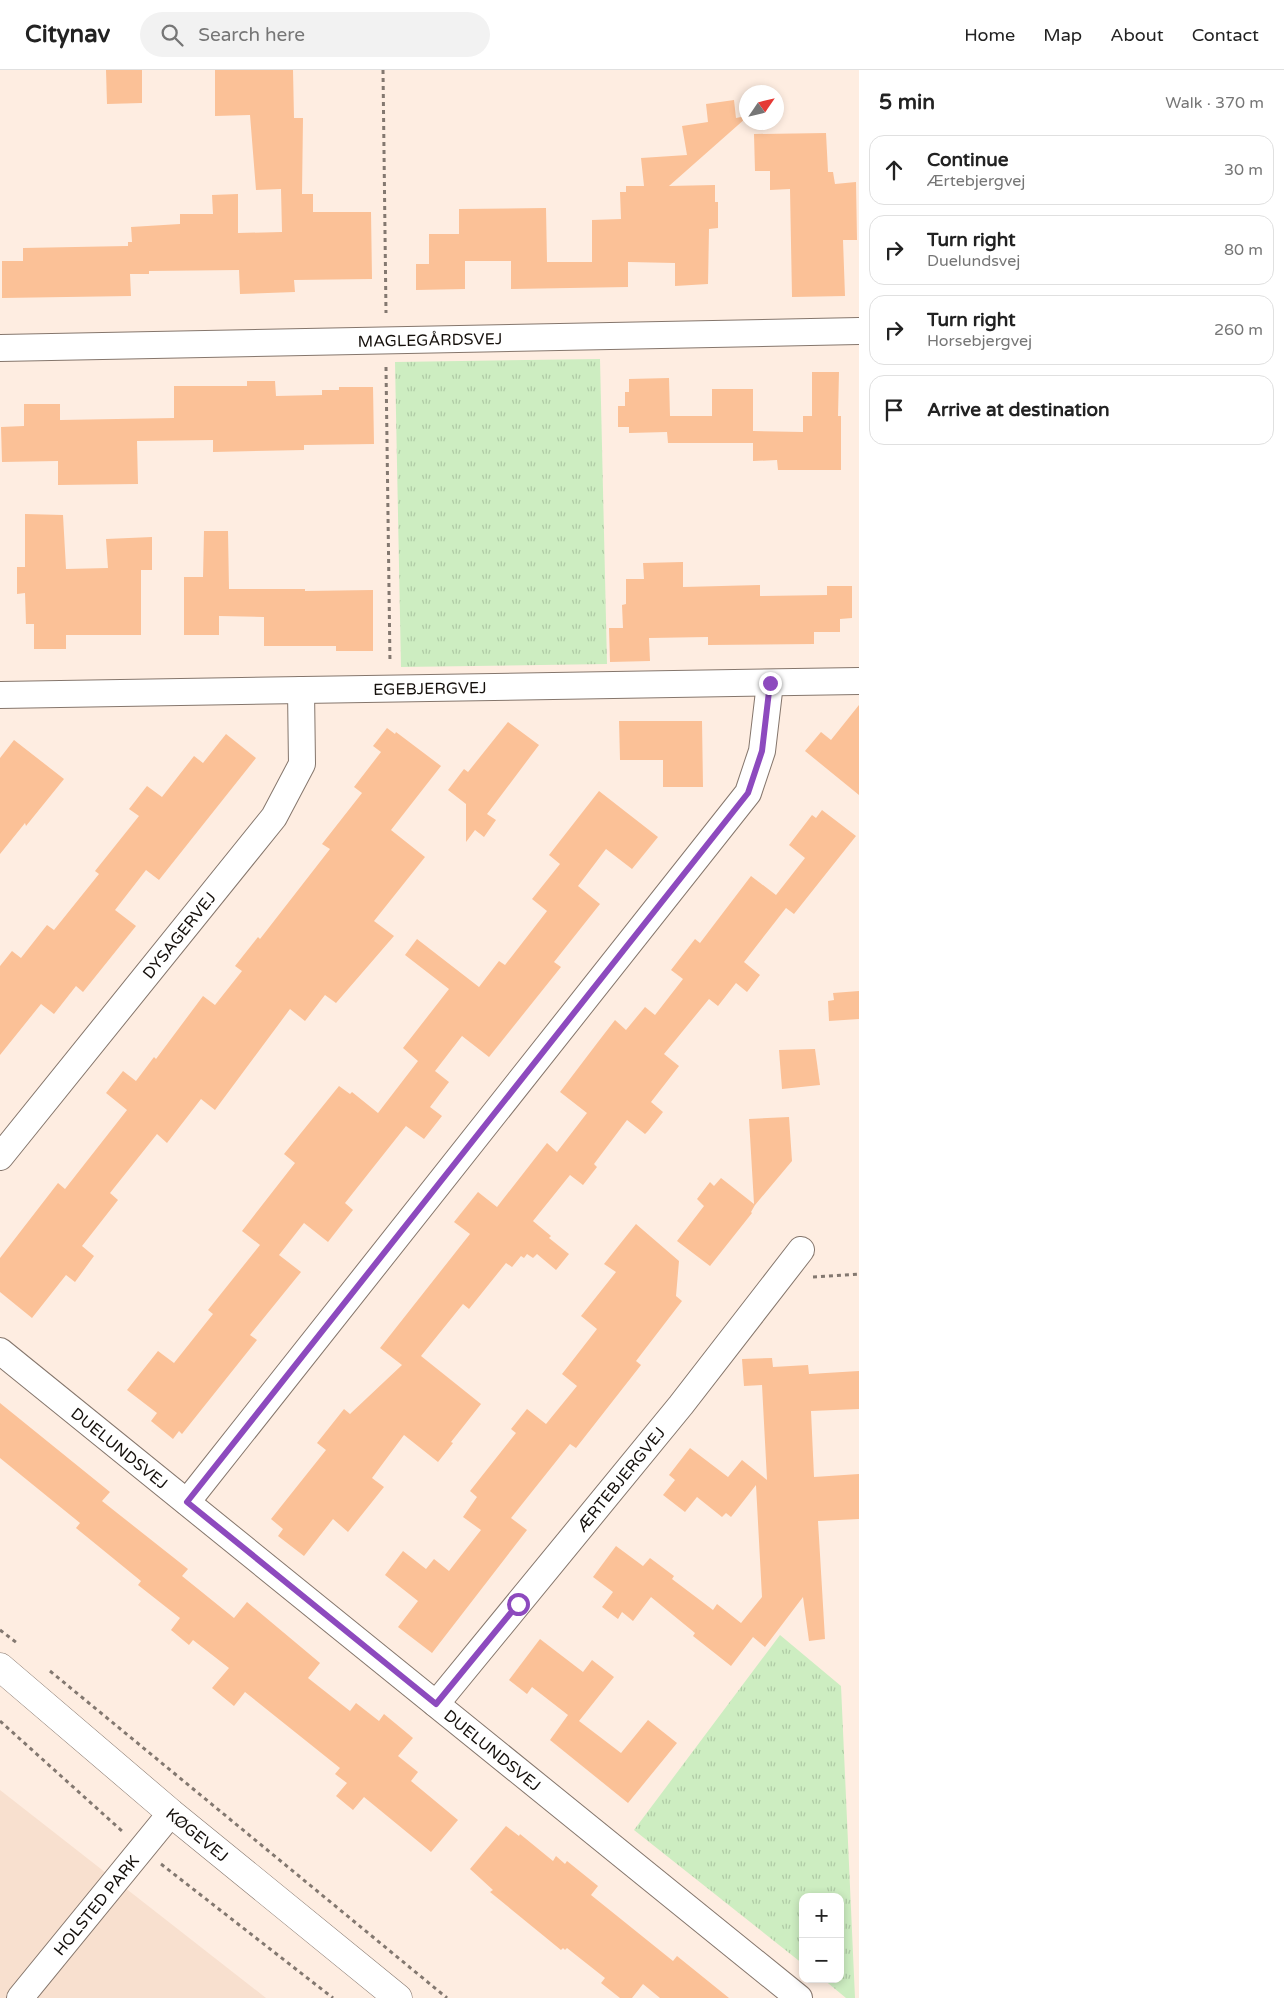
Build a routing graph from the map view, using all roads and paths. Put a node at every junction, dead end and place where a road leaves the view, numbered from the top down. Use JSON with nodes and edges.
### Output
{"nodes":[{"id":1,"x":383,"y":70,"type":"edge"},
{"id":2,"x":859,"y":331,"type":"edge"},
{"id":3,"x":386,"y":340,"type":"junction"},
{"id":4,"x":0,"y":348,"type":"edge"},
{"id":5,"x":859,"y":681,"type":"edge"},
{"id":6,"x":770,"y":683,"type":"junction"},
{"id":7,"x":391,"y":689,"type":"junction"},
{"id":8,"x":301,"y":690,"type":"junction"},
{"id":9,"x":0,"y":695,"type":"edge"},
{"id":10,"x":0,"y":1157,"type":"edge"},
{"id":11,"x":801,"y":1250,"type":"dead end"},
{"id":12,"x":859,"y":1274,"type":"edge"},
{"id":13,"x":778,"y":1280,"type":"junction"},
{"id":14,"x":0,"y":1351,"type":"edge"},
{"id":15,"x":187,"y":1502,"type":"junction"},
{"id":16,"x":0,"y":1630,"type":"edge"},
{"id":17,"x":23,"y":1648,"type":"dead end"},
{"id":18,"x":0,"y":1667,"type":"edge"},
{"id":19,"x":46,"y":1667,"type":"dead end"},
{"id":20,"x":436,"y":1704,"type":"junction"},
{"id":21,"x":171,"y":1813,"type":"junction"},
{"id":22,"x":20,"y":1998,"type":"edge"},
{"id":23,"x":398,"y":1998,"type":"edge"},
{"id":24,"x":447,"y":1998,"type":"edge"},
{"id":25,"x":799,"y":1998,"type":"edge"}],
"edges":[{"from":1,"to":3,"type":"path"},
{"from":2,"to":3,"type":"street","name":"MAGLEGÅRDSVEJ"},
{"from":3,"to":4,"type":"street","name":"MAGLEGÅRDSVEJ"},
{"from":3,"to":7,"type":"path"},
{"from":5,"to":6,"type":"street","name":"EGEBJERGVEJ"},
{"from":6,"to":7,"type":"street","name":"EGEBJERGVEJ"},
{"from":6,"to":15,"type":"street"},
{"from":7,"to":8,"type":"street","name":"EGEBJERGVEJ"},
{"from":8,"to":9,"type":"street","name":"EGEBJERGVEJ"},
{"from":8,"to":10,"type":"street","name":"DYSAGERVEJ"},
{"from":11,"to":13,"type":"street","name":"ÆRTEBJERGVEJ"},
{"from":12,"to":13,"type":"path"},
{"from":13,"to":20,"type":"street","name":"ÆRTEBJERGVEJ"},
{"from":14,"to":15,"type":"street","name":"DUELUNDSVEJ"},
{"from":15,"to":20,"type":"street","name":"DUELUNDSVEJ"},
{"from":16,"to":17,"type":"path"},
{"from":18,"to":21,"type":"street","name":"KØGEVEJ"},
{"from":19,"to":24,"type":"path"},
{"from":20,"to":25,"type":"street","name":"DUELUNDSVEJ"},
{"from":21,"to":22,"type":"street","name":"HOLSTED PARK"},
{"from":21,"to":23,"type":"street","name":"KØGEVEJ"}]}
